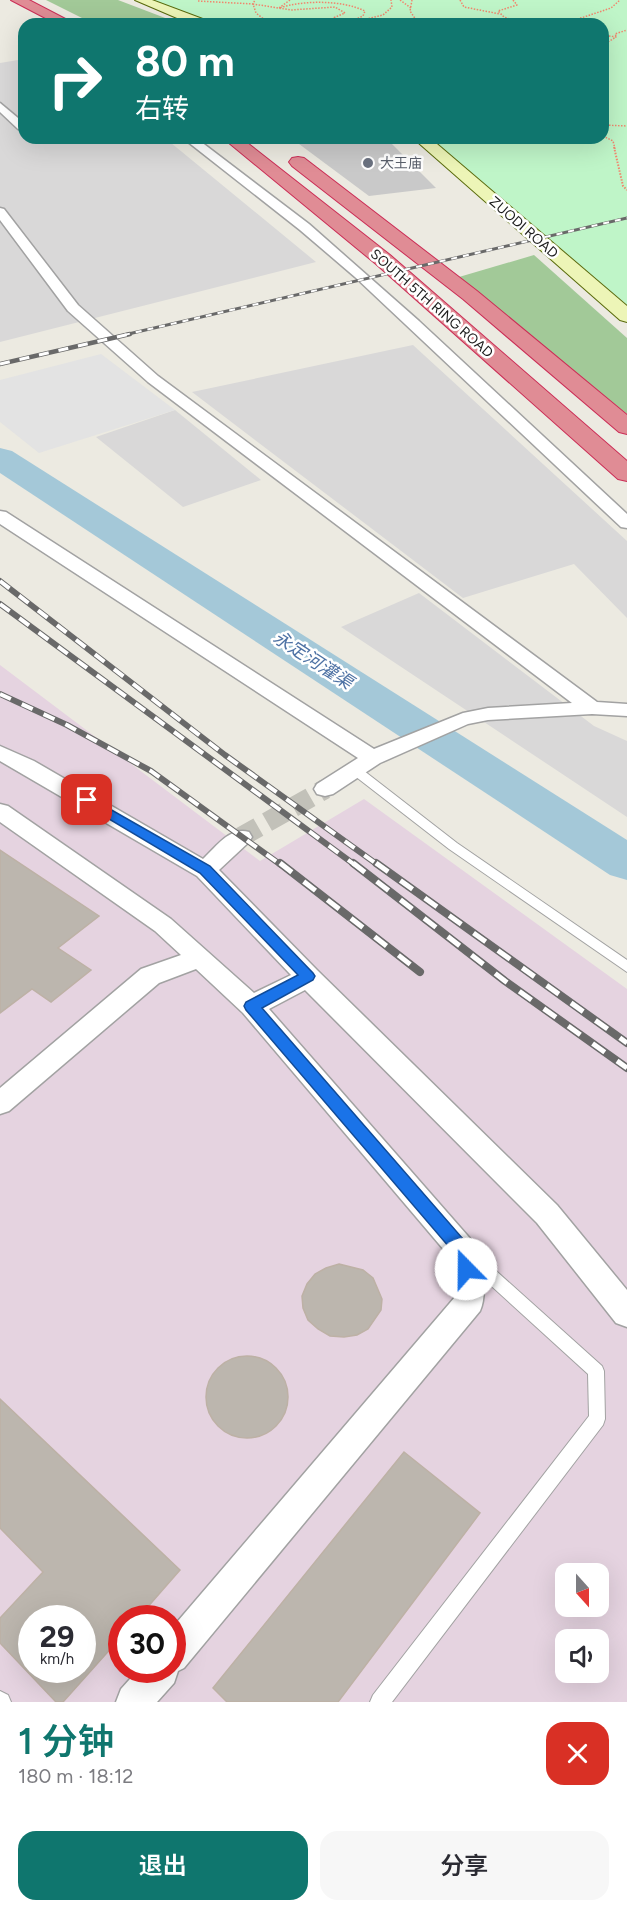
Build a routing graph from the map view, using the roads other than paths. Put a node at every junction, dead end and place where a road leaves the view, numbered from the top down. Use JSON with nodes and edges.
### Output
{"nodes":[{"id":1,"x":141,"y":0,"type":"edge"},
{"id":2,"x":14,"y":5,"type":"edge"},
{"id":3,"x":30,"y":18,"type":"edge"},
{"id":4,"x":51,"y":18,"type":"edge"},
{"id":5,"x":188,"y":18,"type":"edge"},
{"id":6,"x":0,"y":106,"type":"edge"},
{"id":7,"x":18,"y":127,"type":"edge"},
{"id":8,"x":198,"y":144,"type":"edge"},
{"id":9,"x":239,"y":144,"type":"edge"},
{"id":10,"x":428,"y":144,"type":"edge"},
{"id":11,"x":283,"y":151,"type":"dead end"},
{"id":12,"x":0,"y":212,"type":"edge"},
{"id":13,"x":627,"y":316,"type":"edge"},
{"id":14,"x":627,"y":427,"type":"edge"},
{"id":15,"x":627,"y":474,"type":"edge"},
{"id":16,"x":0,"y":516,"type":"edge"},
{"id":17,"x":627,"y":523,"type":"edge"},
{"id":18,"x":592,"y":708,"type":"junction"},
{"id":19,"x":627,"y":710,"type":"edge"},
{"id":20,"x":0,"y":753,"type":"edge"},
{"id":21,"x":368,"y":762,"type":"junction"},
{"id":22,"x":325,"y":789,"type":"tunnel mouth"},
{"id":23,"x":0,"y":811,"type":"edge"},
{"id":24,"x":241,"y":837,"type":"tunnel mouth"},
{"id":25,"x":205,"y":870,"type":"junction"},
{"id":26,"x":200,"y":958,"type":"junction"},
{"id":27,"x":627,"y":966,"type":"edge"},
{"id":28,"x":308,"y":976,"type":"junction"},
{"id":29,"x":252,"y":1006,"type":"junction"},
{"id":30,"x":0,"y":1103,"type":"edge"},
{"id":31,"x":464,"y":1252,"type":"junction"},
{"id":32,"x":627,"y":1313,"type":"edge"},
{"id":33,"x":186,"y":1639,"type":"edge"},
{"id":34,"x":150,"y":1683,"type":"edge"},
{"id":35,"x":134,"y":1702,"type":"edge"},
{"id":36,"x":380,"y":1702,"type":"edge"}],
"edges":[{"from":1,"to":5,"type":"main road"},
{"from":2,"to":3,"type":"highway"},
{"from":2,"to":4,"type":"highway"},
{"from":6,"to":7,"type":"street"},
{"from":8,"to":17,"type":"street"},
{"from":9,"to":15,"type":"highway","name":"SOUTH 5TH RING ROAD"},
{"from":10,"to":13,"type":"main road","name":"ZUODI ROAD"},
{"from":11,"to":14,"type":"highway","name":"SOUTH 5TH RING ROAD"},
{"from":12,"to":18,"type":"street"},
{"from":16,"to":21,"type":"street"},
{"from":18,"to":19,"type":"street"},
{"from":18,"to":21,"type":"street"},
{"from":20,"to":25,"type":"street"},
{"from":21,"to":22,"type":"street"},
{"from":21,"to":27,"type":"lane"},
{"from":23,"to":26,"type":"street"},
{"from":24,"to":25,"type":"street"},
{"from":25,"to":28,"type":"street"},
{"from":26,"to":29,"type":"street"},
{"from":26,"to":30,"type":"street"},
{"from":28,"to":29,"type":"street"},
{"from":28,"to":32,"type":"street"},
{"from":29,"to":31,"type":"street"},
{"from":31,"to":33,"type":"street"},
{"from":31,"to":36,"type":"lane"},
{"from":34,"to":35,"type":"street"}]}
